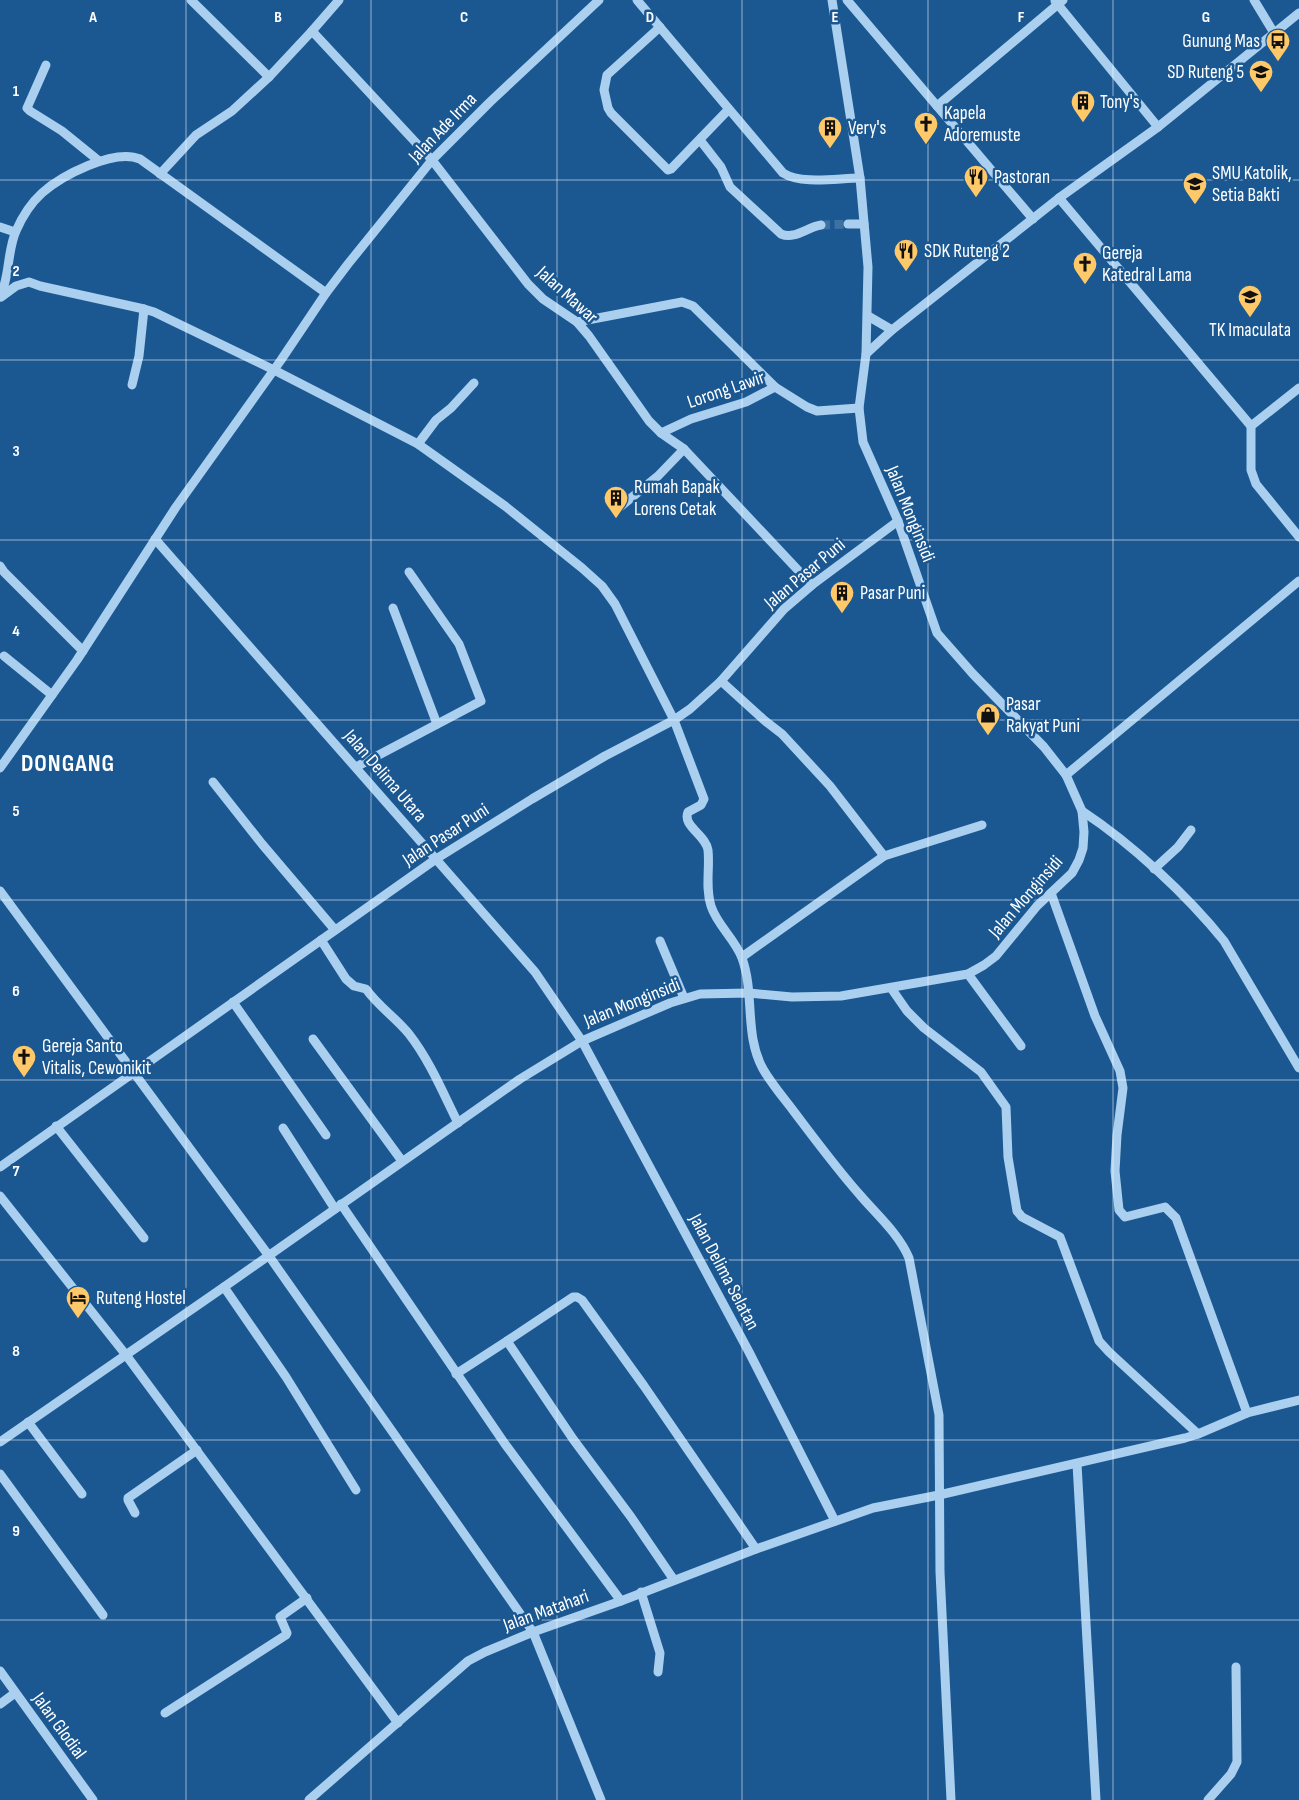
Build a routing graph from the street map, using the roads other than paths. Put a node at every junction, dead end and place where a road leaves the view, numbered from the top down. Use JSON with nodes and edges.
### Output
{"nodes":[{"id":1,"x":191,"y":0,"type":"edge"},
{"id":2,"x":339,"y":0,"type":"edge"},
{"id":3,"x":599,"y":0,"type":"edge"},
{"id":4,"x":637,"y":0,"type":"edge"},
{"id":5,"x":832,"y":0,"type":"edge"},
{"id":6,"x":846,"y":0,"type":"edge"},
{"id":7,"x":1254,"y":0,"type":"edge"},
{"id":8,"x":1058,"y":2,"type":"edge"},
{"id":9,"x":1299,"y":14,"type":"edge"},
{"id":10,"x":660,"y":27,"type":"junction"},
{"id":11,"x":312,"y":31,"type":"junction"},
{"id":12,"x":1274,"y":33,"type":"junction"},
{"id":13,"x":46,"y":65,"type":"dead end"},
{"id":14,"x":269,"y":77,"type":"junction"},
{"id":15,"x":937,"y":106,"type":"junction"},
{"id":16,"x":728,"y":110,"type":"junction"},
{"id":17,"x":1158,"y":127,"type":"junction"},
{"id":18,"x":700,"y":140,"type":"junction"},
{"id":19,"x":432,"y":160,"type":"junction"},
{"id":20,"x":99,"y":161,"type":"junction"},
{"id":21,"x":160,"y":174,"type":"junction"},
{"id":22,"x":860,"y":178,"type":"junction"},
{"id":23,"x":1058,"y":198,"type":"junction"},
{"id":24,"x":1033,"y":219,"type":"junction"},
{"id":25,"x":848,"y":224,"type":"tunnel mouth"},
{"id":26,"x":864,"y":224,"type":"junction"},
{"id":27,"x":821,"y":225,"type":"tunnel mouth"},
{"id":28,"x":0,"y":227,"type":"edge"},
{"id":29,"x":15,"y":232,"type":"junction"},
{"id":30,"x":326,"y":293,"type":"junction"},
{"id":31,"x":0,"y":297,"type":"edge"},
{"id":32,"x":144,"y":309,"type":"junction"},
{"id":33,"x":868,"y":316,"type":"junction"},
{"id":34,"x":577,"y":322,"type":"junction"},
{"id":35,"x":892,"y":330,"type":"junction"},
{"id":36,"x":866,"y":354,"type":"junction"},
{"id":37,"x":274,"y":370,"type":"junction"},
{"id":38,"x":474,"y":383,"type":"dead end"},
{"id":39,"x":132,"y":386,"type":"dead end"},
{"id":40,"x":775,"y":387,"type":"junction"},
{"id":41,"x":1299,"y":388,"type":"edge"},
{"id":42,"x":859,"y":408,"type":"junction"},
{"id":43,"x":1251,"y":426,"type":"junction"},
{"id":44,"x":661,"y":433,"type":"junction"},
{"id":45,"x":418,"y":444,"type":"junction"},
{"id":46,"x":684,"y":449,"type":"junction"},
{"id":47,"x":620,"y":507,"type":"dead end"},
{"id":48,"x":898,"y":521,"type":"junction"},
{"id":49,"x":1299,"y":537,"type":"edge"},
{"id":50,"x":155,"y":540,"type":"junction"},
{"id":51,"x":0,"y":566,"type":"edge"},
{"id":52,"x":409,"y":572,"type":"dead end"},
{"id":53,"x":1299,"y":581,"type":"edge"},
{"id":54,"x":812,"y":585,"type":"junction"},
{"id":55,"x":392,"y":608,"type":"dead end"},
{"id":56,"x":83,"y":651,"type":"junction"},
{"id":57,"x":4,"y":656,"type":"dead end"},
{"id":58,"x":721,"y":681,"type":"junction"},
{"id":59,"x":52,"y":695,"type":"junction"},
{"id":60,"x":674,"y":720,"type":"junction"},
{"id":61,"x":437,"y":724,"type":"junction"},
{"id":62,"x":356,"y":767,"type":"junction"},
{"id":63,"x":0,"y":768,"type":"edge"},
{"id":64,"x":1066,"y":775,"type":"junction"},
{"id":65,"x":213,"y":782,"type":"dead end"},
{"id":66,"x":1082,"y":811,"type":"junction"},
{"id":67,"x":982,"y":825,"type":"dead end"},
{"id":68,"x":1191,"y":830,"type":"dead end"},
{"id":69,"x":884,"y":856,"type":"junction"},
{"id":70,"x":436,"y":859,"type":"junction"},
{"id":71,"x":1154,"y":869,"type":"junction"},
{"id":72,"x":0,"y":892,"type":"edge"},
{"id":73,"x":1050,"y":893,"type":"junction"},
{"id":74,"x":335,"y":930,"type":"junction"},
{"id":75,"x":321,"y":940,"type":"junction"},
{"id":76,"x":660,"y":941,"type":"dead end"},
{"id":77,"x":742,"y":957,"type":"junction"},
{"id":78,"x":968,"y":974,"type":"junction"},
{"id":79,"x":891,"y":988,"type":"junction"},
{"id":80,"x":749,"y":993,"type":"junction"},
{"id":81,"x":684,"y":998,"type":"junction"},
{"id":82,"x":233,"y":1002,"type":"junction"},
{"id":83,"x":313,"y":1040,"type":"dead end"},
{"id":84,"x":582,"y":1041,"type":"junction"},
{"id":85,"x":1020,"y":1046,"type":"dead end"},
{"id":86,"x":1299,"y":1068,"type":"edge"},
{"id":87,"x":133,"y":1073,"type":"junction"},
{"id":88,"x":458,"y":1123,"type":"junction"},
{"id":89,"x":56,"y":1126,"type":"junction"},
{"id":90,"x":283,"y":1128,"type":"dead end"},
{"id":91,"x":326,"y":1135,"type":"dead end"},
{"id":92,"x":402,"y":1161,"type":"junction"},
{"id":93,"x":0,"y":1167,"type":"edge"},
{"id":94,"x":0,"y":1196,"type":"edge"},
{"id":95,"x":338,"y":1206,"type":"junction"},
{"id":96,"x":144,"y":1238,"type":"dead end"},
{"id":97,"x":269,"y":1256,"type":"junction"},
{"id":98,"x":224,"y":1287,"type":"junction"},
{"id":99,"x":507,"y":1341,"type":"junction"},
{"id":100,"x":126,"y":1355,"type":"junction"},
{"id":101,"x":456,"y":1374,"type":"junction"},
{"id":102,"x":1299,"y":1400,"type":"edge"},
{"id":103,"x":1247,"y":1413,"type":"junction"},
{"id":104,"x":28,"y":1422,"type":"junction"},
{"id":105,"x":1198,"y":1434,"type":"junction"},
{"id":106,"x":0,"y":1442,"type":"edge"},
{"id":107,"x":197,"y":1450,"type":"junction"},
{"id":108,"x":1077,"y":1464,"type":"junction"},
{"id":109,"x":0,"y":1474,"type":"edge"},
{"id":110,"x":356,"y":1490,"type":"dead end"},
{"id":111,"x":82,"y":1494,"type":"dead end"},
{"id":112,"x":940,"y":1495,"type":"junction"},
{"id":113,"x":134,"y":1514,"type":"dead end"},
{"id":114,"x":835,"y":1521,"type":"junction"},
{"id":115,"x":756,"y":1549,"type":"junction"},
{"id":116,"x":674,"y":1580,"type":"junction"},
{"id":117,"x":641,"y":1592,"type":"junction"},
{"id":118,"x":307,"y":1598,"type":"junction"},
{"id":119,"x":621,"y":1602,"type":"junction"},
{"id":120,"x":102,"y":1615,"type":"dead end"},
{"id":121,"x":533,"y":1632,"type":"junction"},
{"id":122,"x":1236,"y":1667,"type":"dead end"},
{"id":123,"x":0,"y":1671,"type":"edge"},
{"id":124,"x":658,"y":1672,"type":"dead end"},
{"id":125,"x":15,"y":1693,"type":"junction"},
{"id":126,"x":0,"y":1704,"type":"edge"},
{"id":127,"x":165,"y":1713,"type":"dead end"},
{"id":128,"x":398,"y":1723,"type":"junction"},
{"id":129,"x":93,"y":1800,"type":"edge"},
{"id":130,"x":309,"y":1800,"type":"edge"},
{"id":131,"x":601,"y":1800,"type":"edge"},
{"id":132,"x":951,"y":1800,"type":"edge"},
{"id":133,"x":1096,"y":1800,"type":"edge"},
{"id":134,"x":1208,"y":1800,"type":"edge"}],
"edges":[{"from":1,"to":14,"type":"street"},
{"from":2,"to":11,"type":"street"},
{"from":3,"to":19,"type":"street","name":"Jalan Ade Irma"},
{"from":4,"to":10,"type":"street"},
{"from":5,"to":22,"type":"street","name":"Jalan Monginsidi"},
{"from":6,"to":15,"type":"street"},
{"from":7,"to":12,"type":"street"},
{"from":8,"to":15,"type":"street"},
{"from":8,"to":17,"type":"street"},
{"from":9,"to":12,"type":"street"},
{"from":10,"to":16,"type":"street"},
{"from":10,"to":18,"type":"street"},
{"from":11,"to":14,"type":"street"},
{"from":11,"to":19,"type":"street","name":"Jalan Mawar"},
{"from":12,"to":17,"type":"street"},
{"from":13,"to":20,"type":"street"},
{"from":14,"to":21,"type":"street"},
{"from":15,"to":24,"type":"street"},
{"from":16,"to":18,"type":"street"},
{"from":16,"to":22,"type":"street"},
{"from":17,"to":23,"type":"street"},
{"from":18,"to":27,"type":"street"},
{"from":19,"to":30,"type":"street","name":"Jalan Ade Irma"},
{"from":19,"to":34,"type":"street","name":"Jalan Mawar"},
{"from":20,"to":21,"type":"street"},
{"from":20,"to":29,"type":"street"},
{"from":21,"to":30,"type":"street"},
{"from":22,"to":26,"type":"street","name":"Jalan Monginsidi"},
{"from":23,"to":24,"type":"street"},
{"from":23,"to":43,"type":"street"},
{"from":24,"to":35,"type":"street"},
{"from":25,"to":26,"type":"street"},
{"from":26,"to":33,"type":"street","name":"Jalan Monginsidi"},
{"from":28,"to":29,"type":"street"},
{"from":29,"to":31,"type":"street"},
{"from":30,"to":37,"type":"street","name":"Jalan Ade Irma"},
{"from":31,"to":32,"type":"street"},
{"from":32,"to":37,"type":"street"},
{"from":32,"to":39,"type":"street"},
{"from":33,"to":35,"type":"street"},
{"from":33,"to":36,"type":"street","name":"Jalan Monginsidi"},
{"from":34,"to":40,"type":"street"},
{"from":34,"to":44,"type":"street","name":"Jalan Mawar"},
{"from":35,"to":36,"type":"street"},
{"from":36,"to":42,"type":"street","name":"Jalan Monginsidi"},
{"from":37,"to":45,"type":"street"},
{"from":37,"to":50,"type":"street","name":"Jalan Ade Irma"},
{"from":38,"to":45,"type":"street"},
{"from":40,"to":42,"type":"street","name":"Lorong Lawir"},
{"from":40,"to":44,"type":"street","name":"Lorong Lawir"},
{"from":41,"to":43,"type":"street"},
{"from":42,"to":48,"type":"street","name":"Jalan Monginsidi"},
{"from":43,"to":49,"type":"street"},
{"from":44,"to":46,"type":"street","name":"Jalan Mawar"},
{"from":45,"to":60,"type":"street"},
{"from":46,"to":47,"type":"street"},
{"from":46,"to":54,"type":"street","name":"Jalan Mawar"},
{"from":48,"to":54,"type":"street","name":"Jalan Pasar Puni"},
{"from":48,"to":64,"type":"street","name":"Jalan Monginsidi"},
{"from":50,"to":56,"type":"street","name":"Jalan Ade Irma"},
{"from":50,"to":62,"type":"street","name":"Jalan Delima Utara"},
{"from":51,"to":56,"type":"street"},
{"from":52,"to":61,"type":"street"},
{"from":53,"to":64,"type":"street"},
{"from":54,"to":58,"type":"street","name":"Jalan Pasar Puni"},
{"from":55,"to":61,"type":"street"},
{"from":56,"to":59,"type":"street","name":"Jalan Ade Irma"},
{"from":57,"to":59,"type":"street"},
{"from":58,"to":60,"type":"street","name":"Jalan Pasar Puni"},
{"from":58,"to":69,"type":"street"},
{"from":59,"to":63,"type":"street","name":"Jalan Ade Irma"},
{"from":60,"to":70,"type":"street","name":"Jalan Pasar Puni"},
{"from":60,"to":77,"type":"street"},
{"from":61,"to":62,"type":"street"},
{"from":62,"to":70,"type":"street","name":"Jalan Delima Utara"},
{"from":64,"to":66,"type":"street","name":"Jalan Monginsidi"},
{"from":65,"to":74,"type":"street"},
{"from":66,"to":71,"type":"street"},
{"from":66,"to":73,"type":"street","name":"Jalan Monginsidi"},
{"from":67,"to":69,"type":"street"},
{"from":68,"to":71,"type":"street"},
{"from":69,"to":77,"type":"street"},
{"from":70,"to":74,"type":"street","name":"Jalan Pasar Puni"},
{"from":70,"to":84,"type":"street","name":"Jalan Delima Utara"},
{"from":71,"to":86,"type":"street"},
{"from":72,"to":87,"type":"street"},
{"from":73,"to":78,"type":"street","name":"Jalan Monginsidi"},
{"from":73,"to":103,"type":"street"},
{"from":74,"to":75,"type":"street","name":"Jalan Pasar Puni"},
{"from":75,"to":82,"type":"street","name":"Jalan Pasar Puni"},
{"from":75,"to":88,"type":"street"},
{"from":76,"to":81,"type":"street"},
{"from":77,"to":80,"type":"street"},
{"from":78,"to":79,"type":"street","name":"Jalan Monginsidi"},
{"from":78,"to":85,"type":"street"},
{"from":79,"to":80,"type":"street","name":"Jalan Monginsidi"},
{"from":79,"to":105,"type":"street"},
{"from":80,"to":81,"type":"street","name":"Jalan Monginsidi"},
{"from":80,"to":112,"type":"street"},
{"from":81,"to":84,"type":"street","name":"Jalan Monginsidi"},
{"from":82,"to":87,"type":"street","name":"Jalan Pasar Puni"},
{"from":82,"to":91,"type":"street"},
{"from":83,"to":92,"type":"street"},
{"from":84,"to":88,"type":"street","name":"Jalan Monginsidi"},
{"from":84,"to":114,"type":"street","name":"Jalan Delima Selatan"},
{"from":87,"to":89,"type":"street","name":"Jalan Pasar Puni"},
{"from":87,"to":97,"type":"street"},
{"from":88,"to":92,"type":"street","name":"Jalan Monginsidi"},
{"from":89,"to":93,"type":"street","name":"Jalan Pasar Puni"},
{"from":89,"to":96,"type":"street"},
{"from":90,"to":95,"type":"street"},
{"from":92,"to":95,"type":"street","name":"Jalan Monginsidi"},
{"from":94,"to":100,"type":"street"},
{"from":95,"to":97,"type":"street","name":"Jalan Monginsidi"},
{"from":95,"to":101,"type":"street"},
{"from":97,"to":98,"type":"street","name":"Jalan Monginsidi"},
{"from":97,"to":121,"type":"street"},
{"from":98,"to":100,"type":"street","name":"Jalan Monginsidi"},
{"from":98,"to":110,"type":"street"},
{"from":99,"to":101,"type":"street"},
{"from":99,"to":115,"type":"street"},
{"from":99,"to":116,"type":"street"},
{"from":100,"to":104,"type":"street","name":"Jalan Monginsidi"},
{"from":100,"to":107,"type":"street"},
{"from":101,"to":119,"type":"street"},
{"from":102,"to":103,"type":"street","name":"Jalan Matahari"},
{"from":103,"to":105,"type":"street","name":"Jalan Matahari"},
{"from":104,"to":106,"type":"street","name":"Jalan Monginsidi"},
{"from":104,"to":111,"type":"street"},
{"from":105,"to":108,"type":"street","name":"Jalan Matahari"},
{"from":107,"to":113,"type":"street"},
{"from":107,"to":118,"type":"street"},
{"from":108,"to":112,"type":"street","name":"Jalan Matahari"},
{"from":108,"to":133,"type":"street"},
{"from":109,"to":120,"type":"street"},
{"from":112,"to":114,"type":"street","name":"Jalan Matahari"},
{"from":112,"to":132,"type":"street"},
{"from":114,"to":115,"type":"street","name":"Jalan Matahari"},
{"from":115,"to":116,"type":"street","name":"Jalan Matahari"},
{"from":116,"to":117,"type":"street","name":"Jalan Matahari"},
{"from":117,"to":119,"type":"street","name":"Jalan Matahari"},
{"from":117,"to":124,"type":"street"},
{"from":118,"to":127,"type":"street"},
{"from":118,"to":128,"type":"street"},
{"from":119,"to":121,"type":"street","name":"Jalan Matahari"},
{"from":121,"to":128,"type":"street","name":"Jalan Matahari"},
{"from":121,"to":131,"type":"street"},
{"from":122,"to":134,"type":"street"},
{"from":123,"to":125,"type":"street","name":"Jalan Glodial"},
{"from":125,"to":126,"type":"street"},
{"from":125,"to":129,"type":"street","name":"Jalan Glodial"},
{"from":128,"to":130,"type":"street","name":"Jalan Matahari"}]}
